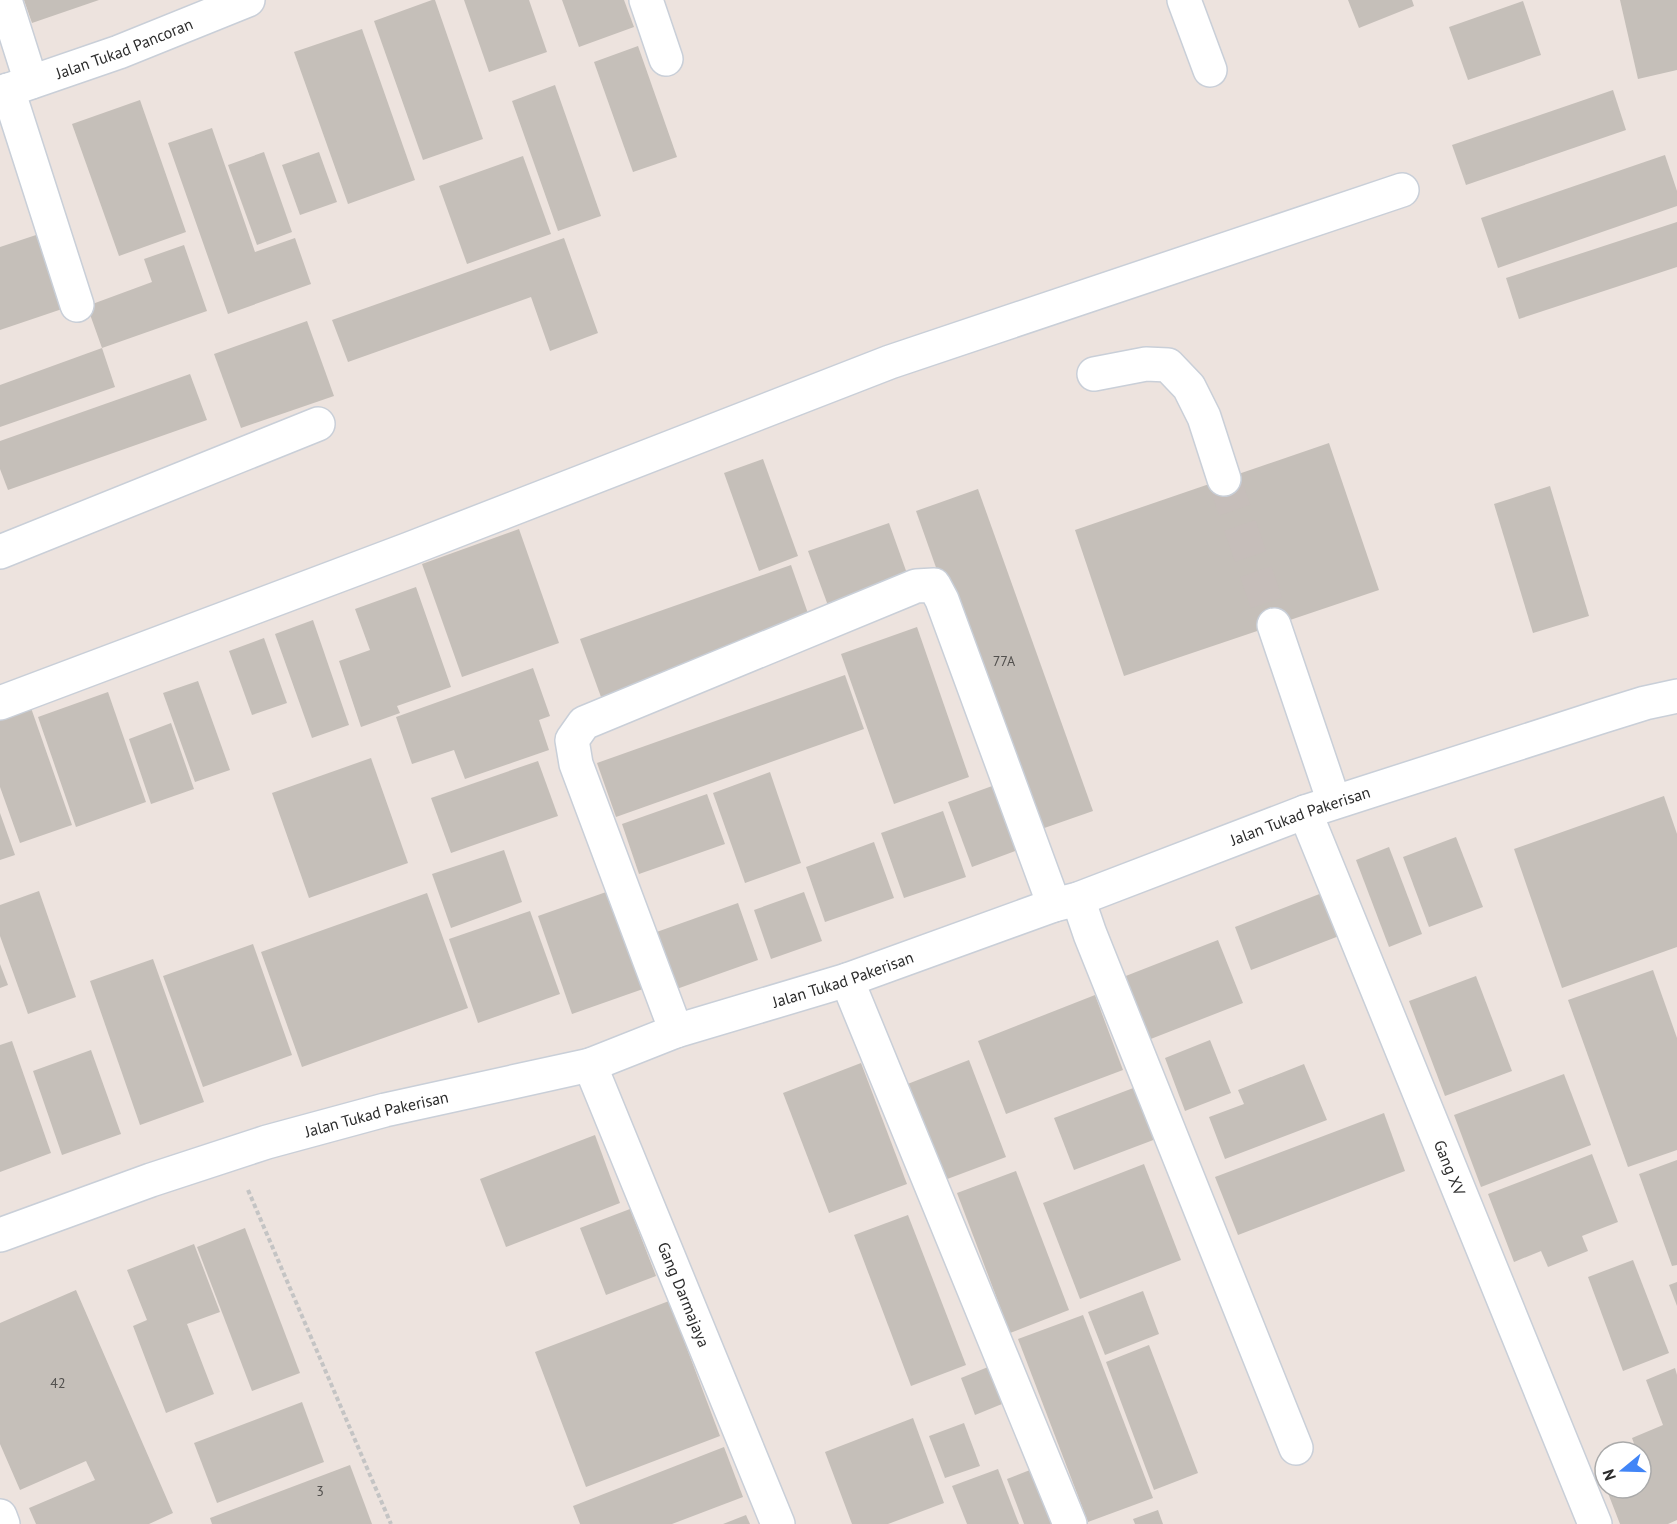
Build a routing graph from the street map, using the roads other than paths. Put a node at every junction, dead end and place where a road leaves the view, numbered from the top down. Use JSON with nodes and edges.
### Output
{"nodes":[{"id":1,"x":5,"y":0,"type":"edge"},
{"id":2,"x":248,"y":0,"type":"edge"},
{"id":3,"x":646,"y":0,"type":"edge"},
{"id":4,"x":1184,"y":0,"type":"edge"},
{"id":5,"x":666,"y":59,"type":"dead end"},
{"id":6,"x":1210,"y":70,"type":"dead end"},
{"id":7,"x":13,"y":88,"type":"edge"},
{"id":8,"x":1402,"y":190,"type":"dead end"},
{"id":9,"x":77,"y":305,"type":"dead end"},
{"id":10,"x":1094,"y":374,"type":"dead end"},
{"id":11,"x":318,"y":424,"type":"dead end"},
{"id":12,"x":1224,"y":479,"type":"tunnel mouth"},
{"id":13,"x":0,"y":552,"type":"edge"},
{"id":14,"x":1274,"y":625,"type":"tunnel mouth"},
{"id":15,"x":1677,"y":696,"type":"edge"},
{"id":16,"x":0,"y":703,"type":"edge"},
{"id":17,"x":1320,"y":807,"type":"junction"},
{"id":18,"x":1066,"y":902,"type":"junction"},
{"id":19,"x":847,"y":980,"type":"junction"},
{"id":20,"x":676,"y":1031,"type":"junction"},
{"id":21,"x":590,"y":1065,"type":"junction"},
{"id":22,"x":0,"y":1235,"type":"edge"},
{"id":23,"x":1296,"y":1448,"type":"dead end"},
{"id":24,"x":0,"y":1516,"type":"edge"},
{"id":25,"x":3,"y":1524,"type":"edge"},
{"id":26,"x":778,"y":1524,"type":"edge"},
{"id":27,"x":1070,"y":1524,"type":"edge"},
{"id":28,"x":1596,"y":1524,"type":"edge"}],
"edges":[{"from":1,"to":7,"type":"street"},
{"from":2,"to":7,"type":"street","name":"Jalan Tukad Pancoran"},
{"from":3,"to":5,"type":"street"},
{"from":4,"to":6,"type":"street"},
{"from":7,"to":9,"type":"street"},
{"from":8,"to":16,"type":"street"},
{"from":10,"to":12,"type":"street"},
{"from":11,"to":13,"type":"street"},
{"from":14,"to":17,"type":"street","name":"Gang XV"},
{"from":15,"to":17,"type":"street","name":"Jalan Tukad Pakerisan"},
{"from":17,"to":18,"type":"street","name":"Jalan Tukad Pakerisan"},
{"from":17,"to":28,"type":"street","name":"Gang XV"},
{"from":18,"to":19,"type":"street","name":"Jalan Tukad Pakerisan"},
{"from":18,"to":20,"type":"street"},
{"from":18,"to":23,"type":"street"},
{"from":19,"to":20,"type":"street","name":"Jalan Tukad Pakerisan"},
{"from":19,"to":27,"type":"street"},
{"from":20,"to":21,"type":"street","name":"Jalan Tukad Pakerisan"},
{"from":21,"to":22,"type":"street","name":"Jalan Tukad Pakerisan"},
{"from":21,"to":26,"type":"street","name":"Gang Darmajaya"},
{"from":24,"to":25,"type":"street"}]}
